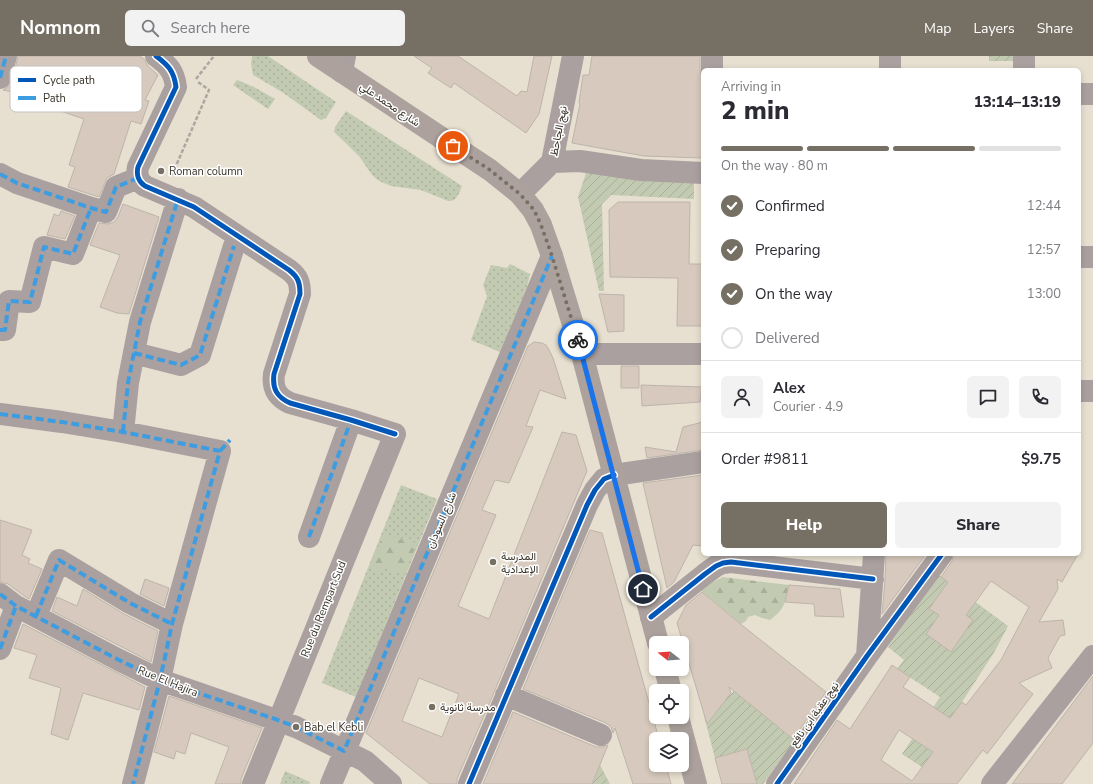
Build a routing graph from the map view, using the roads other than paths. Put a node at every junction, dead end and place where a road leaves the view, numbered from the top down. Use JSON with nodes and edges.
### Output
{"nodes":[{"id":1,"x":6,"y":56,"type":"edge"},
{"id":2,"x":156,"y":56,"type":"edge"},
{"id":3,"x":318,"y":56,"type":"edge"},
{"id":4,"x":573,"y":56,"type":"edge"},
{"id":5,"x":712,"y":56,"type":"edge"},
{"id":6,"x":890,"y":56,"type":"edge"},
{"id":7,"x":1024,"y":56,"type":"edge"},
{"id":8,"x":344,"y":64,"type":"edge"},
{"id":9,"x":712,"y":68,"type":"edge"},
{"id":10,"x":890,"y":68,"type":"edge"},
{"id":11,"x":1024,"y":68,"type":"edge"},
{"id":12,"x":0,"y":78,"type":"edge"},
{"id":13,"x":1081,"y":94,"type":"edge"},
{"id":14,"x":1093,"y":94,"type":"edge"},
{"id":15,"x":552,"y":162,"type":"junction"},
{"id":16,"x":701,"y":173,"type":"edge"},
{"id":17,"x":0,"y":174,"type":"edge"},
{"id":18,"x":138,"y":178,"type":"junction"},
{"id":19,"x":520,"y":194,"type":"junction"},
{"id":20,"x":171,"y":196,"type":"junction"},
{"id":21,"x":91,"y":208,"type":"junction"},
{"id":22,"x":234,"y":246,"type":"dead end"},
{"id":23,"x":552,"y":256,"type":"junction"},
{"id":24,"x":1081,"y":257,"type":"edge"},
{"id":25,"x":1093,"y":257,"type":"edge"},
{"id":26,"x":0,"y":330,"type":"edge"},
{"id":27,"x":134,"y":353,"type":"junction"},
{"id":28,"x":582,"y":354,"type":"junction"},
{"id":29,"x":701,"y":354,"type":"edge"},
{"id":30,"x":1081,"y":391,"type":"edge"},
{"id":31,"x":1093,"y":391,"type":"edge"},
{"id":32,"x":0,"y":414,"type":"edge"},
{"id":33,"x":351,"y":420,"type":"junction"},
{"id":34,"x":122,"y":432,"type":"junction"},
{"id":35,"x":701,"y":462,"type":"edge"},
{"id":36,"x":614,"y":475,"type":"junction"},
{"id":37,"x":310,"y":537,"type":"dead end"},
{"id":38,"x":874,"y":556,"type":"edge"},
{"id":39,"x":941,"y":556,"type":"edge"},
{"id":40,"x":873,"y":579,"type":"junction"},
{"id":41,"x":8,"y":600,"type":"edge"},
{"id":42,"x":36,"y":616,"type":"junction"},
{"id":43,"x":651,"y":617,"type":"junction"},
{"id":44,"x":172,"y":624,"type":"junction"},
{"id":45,"x":656,"y":636,"type":"edge"},
{"id":46,"x":0,"y":649,"type":"edge"},
{"id":47,"x":867,"y":656,"type":"junction"},
{"id":48,"x":1093,"y":656,"type":"edge"},
{"id":49,"x":160,"y":680,"type":"junction"},
{"id":50,"x":506,"y":695,"type":"junction"},
{"id":51,"x":278,"y":720,"type":"junction"},
{"id":52,"x":680,"y":724,"type":"edge"},
{"id":53,"x":601,"y":735,"type":"dead end"},
{"id":54,"x":344,"y":751,"type":"junction"},
{"id":55,"x":133,"y":784,"type":"edge"},
{"id":56,"x":253,"y":784,"type":"edge"},
{"id":57,"x":331,"y":784,"type":"edge"},
{"id":58,"x":391,"y":784,"type":"edge"},
{"id":59,"x":469,"y":784,"type":"edge"},
{"id":60,"x":696,"y":784,"type":"edge"},
{"id":61,"x":777,"y":784,"type":"edge"},
{"id":62,"x":992,"y":784,"type":"edge"}],
"edges":[{"from":1,"to":12,"type":"street"},
{"from":2,"to":18,"type":"street"},
{"from":3,"to":8,"type":"main road","name":"شارع محمد علي"},
{"from":4,"to":15,"type":"street","name":"نهج الجاحظ"},
{"from":5,"to":9,"type":"street"},
{"from":6,"to":10,"type":"street"},
{"from":7,"to":11,"type":"street"},
{"from":8,"to":19,"type":"main road","name":"شارع محمد علي"},
{"from":13,"to":14,"type":"street"},
{"from":15,"to":16,"type":"street"},
{"from":15,"to":19,"type":"street","name":"نهج الجاحظ"},
{"from":17,"to":21,"type":"street"},
{"from":18,"to":20,"type":"street"},
{"from":18,"to":21,"type":"street"},
{"from":19,"to":23,"type":"main road","name":"شارع محمد علي"},
{"from":20,"to":27,"type":"street"},
{"from":20,"to":33,"type":"street"},
{"from":21,"to":26,"type":"street"},
{"from":22,"to":27,"type":"street"},
{"from":23,"to":28,"type":"main road","name":"شارع محمد علي"},
{"from":23,"to":54,"type":"street","name":"شارع السودان"},
{"from":24,"to":25,"type":"street"},
{"from":27,"to":34,"type":"street"},
{"from":28,"to":29,"type":"street"},
{"from":28,"to":36,"type":"main road","name":"شارع محمد علي"},
{"from":30,"to":31,"type":"street"},
{"from":32,"to":34,"type":"street"},
{"from":33,"to":37,"type":"street"},
{"from":33,"to":51,"type":"street","name":"Rue du Rempart Sud"},
{"from":34,"to":44,"type":"street"},
{"from":35,"to":36,"type":"street"},
{"from":36,"to":43,"type":"main road","name":"شارع محمد علي"},
{"from":36,"to":50,"type":"street"},
{"from":38,"to":40,"type":"street"},
{"from":39,"to":47,"type":"street","name":"نهج عقبة ابن نافع"},
{"from":40,"to":43,"type":"street"},
{"from":40,"to":47,"type":"street"},
{"from":41,"to":42,"type":"street","name":"Rue El Hajira"},
{"from":41,"to":46,"type":"street"},
{"from":42,"to":44,"type":"street"},
{"from":42,"to":49,"type":"street","name":"Rue El Hajira"},
{"from":43,"to":45,"type":"main road","name":"شارع محمد علي"},
{"from":44,"to":49,"type":"street"},
{"from":47,"to":61,"type":"street","name":"نهج عقبة ابن نافع"},
{"from":48,"to":62,"type":"street"},
{"from":49,"to":51,"type":"street","name":"Rue El Hajira"},
{"from":49,"to":55,"type":"street"},
{"from":50,"to":53,"type":"street"},
{"from":50,"to":59,"type":"street"},
{"from":51,"to":54,"type":"street","name":"Rue El Hajira"},
{"from":51,"to":56,"type":"street","name":"Rue du Rempart Sud"},
{"from":52,"to":60,"type":"main road"},
{"from":54,"to":57,"type":"street","name":"شارع السودان"},
{"from":54,"to":58,"type":"street","name":"Rue El Hajira"}]}
